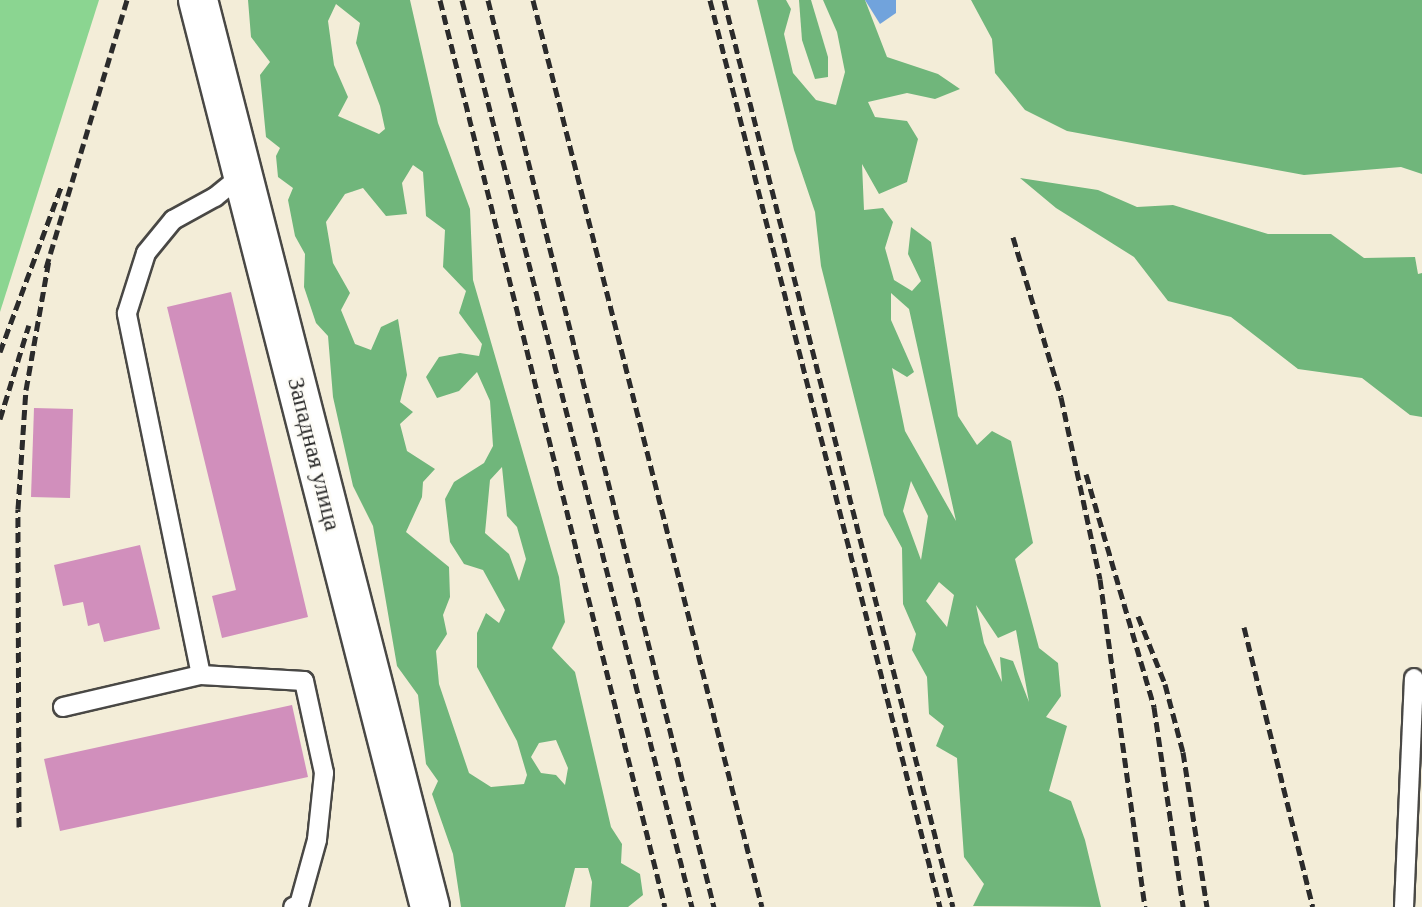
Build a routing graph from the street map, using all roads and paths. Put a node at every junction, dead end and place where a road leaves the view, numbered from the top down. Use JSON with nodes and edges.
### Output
{"nodes":[{"id":1,"x":198,"y":0,"type":"edge"},
{"id":2,"x":242,"y":175,"type":"junction"},
{"id":3,"x":201,"y":675,"type":"junction"},
{"id":4,"x":1414,"y":678,"type":"dead end"},
{"id":5,"x":63,"y":707,"type":"dead end"},
{"id":6,"x":293,"y":907,"type":"edge"},
{"id":7,"x":430,"y":907,"type":"edge"},
{"id":8,"x":1404,"y":907,"type":"edge"}],
"edges":[{"from":1,"to":2,"type":"street","name":"Западная улица"},
{"from":2,"to":3,"type":"lane"},
{"from":2,"to":7,"type":"street","name":"Западная улица"},
{"from":3,"to":5,"type":"lane"},
{"from":3,"to":6,"type":"lane"},
{"from":4,"to":8,"type":"lane"}]}
